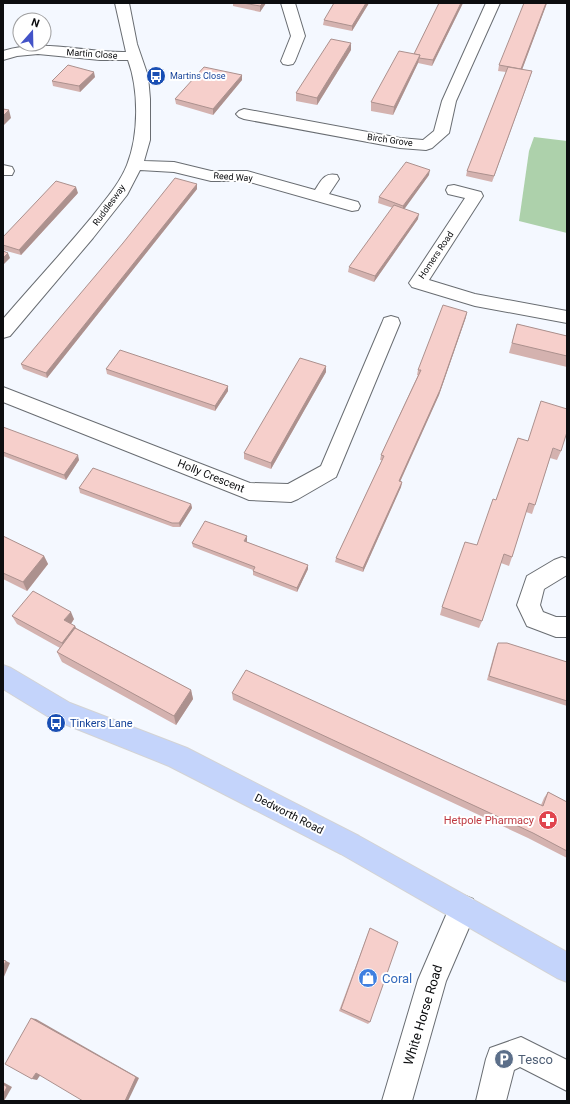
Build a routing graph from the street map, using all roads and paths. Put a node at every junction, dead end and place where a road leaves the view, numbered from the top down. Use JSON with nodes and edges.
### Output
{"nodes":[{"id":1,"x":122,"y":3,"type":"edge"},
{"id":2,"x":288,"y":3,"type":"edge"},
{"id":3,"x":493,"y":3,"type":"edge"},
{"id":4,"x":3,"y":56,"type":"edge"},
{"id":5,"x":134,"y":56,"type":"junction"},
{"id":6,"x":286,"y":56,"type":"dead end"},
{"id":7,"x":244,"y":114,"type":"dead end"},
{"id":8,"x":135,"y":165,"type":"junction"},
{"id":9,"x":331,"y":179,"type":"dead end"},
{"id":10,"x":454,"y":190,"type":"dead end"},
{"id":11,"x":319,"y":196,"type":"junction"},
{"id":12,"x":352,"y":206,"type":"dead end"},
{"id":13,"x":567,"y":317,"type":"edge"},
{"id":14,"x":382,"y":330,"type":"dead end"},
{"id":15,"x":3,"y":331,"type":"edge"},
{"id":16,"x":3,"y":394,"type":"edge"},
{"id":17,"x":565,"y":568,"type":"edge"},
{"id":18,"x":567,"y":627,"type":"edge"},
{"id":19,"x":3,"y":676,"type":"edge"},
{"id":20,"x":463,"y":909,"type":"junction"},
{"id":21,"x":567,"y":968,"type":"edge"},
{"id":22,"x":567,"y":1076,"type":"edge"},
{"id":23,"x":397,"y":1101,"type":"edge"},
{"id":24,"x":491,"y":1101,"type":"edge"}],
"edges":[{"from":1,"to":5,"type":"street","name":"Ruddlesway"},
{"from":2,"to":6,"type":"street"},
{"from":3,"to":7,"type":"street","name":"Birch Grove"},
{"from":4,"to":5,"type":"street","name":"Martin Close"},
{"from":5,"to":8,"type":"street","name":"Ruddlesway"},
{"from":8,"to":11,"type":"street","name":"Reed Way"},
{"from":8,"to":15,"type":"street","name":"Ruddlesway"},
{"from":9,"to":11,"type":"street"},
{"from":10,"to":13,"type":"street","name":"Homers Road"},
{"from":11,"to":12,"type":"street","name":"Reed Way"},
{"from":14,"to":16,"type":"street","name":"Holly Crescent"},
{"from":17,"to":18,"type":"street"},
{"from":19,"to":20,"type":"main road","name":"Dedworth Road"},
{"from":20,"to":21,"type":"main road","name":"Dedworth Road"},
{"from":20,"to":23,"type":"street","name":"White Horse Road"},
{"from":22,"to":24,"type":"street"}]}
